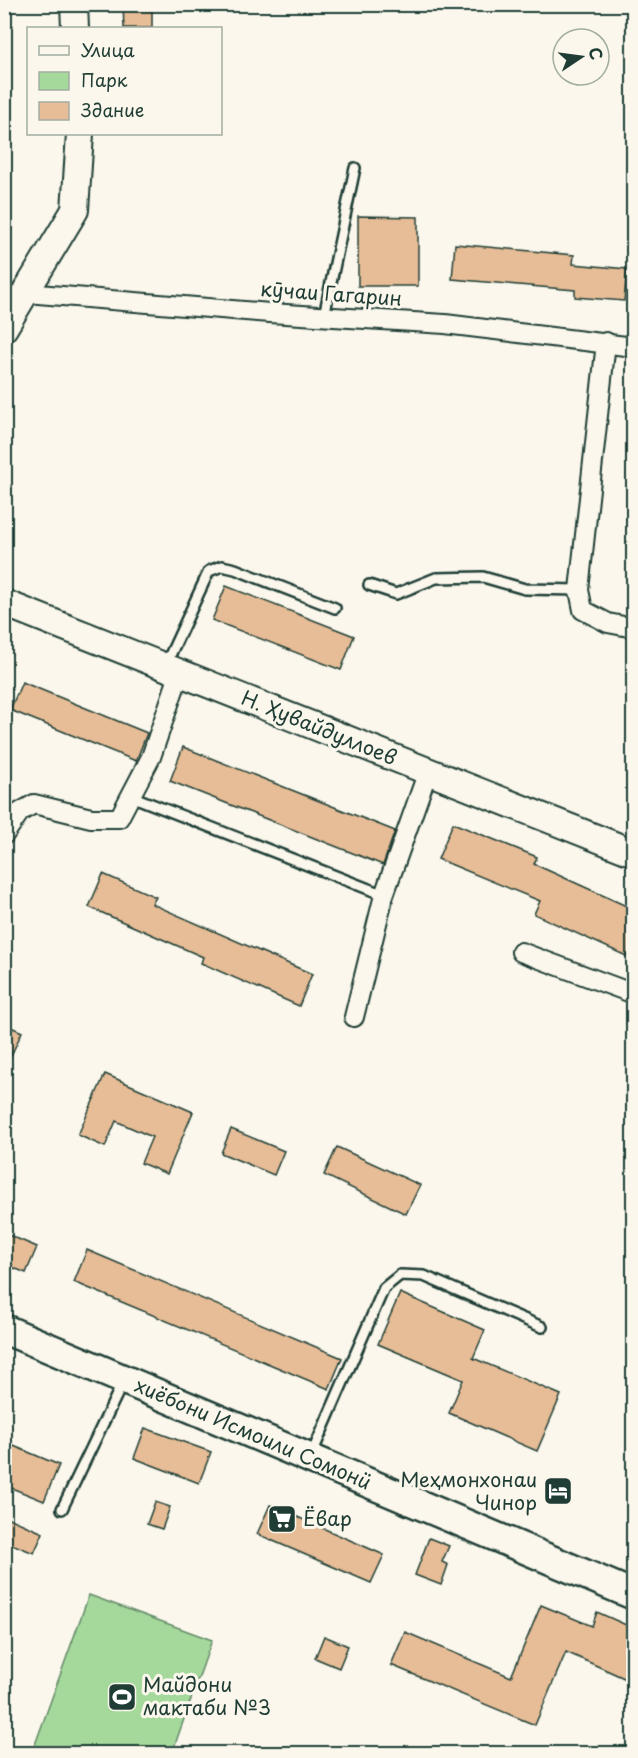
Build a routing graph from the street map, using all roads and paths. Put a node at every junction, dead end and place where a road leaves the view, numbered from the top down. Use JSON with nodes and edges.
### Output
{"nodes":[{"id":1,"x":75,"y":4,"type":"edge"},
{"id":2,"x":75,"y":27,"type":"edge"},
{"id":3,"x":80,"y":135,"type":"edge"},
{"id":4,"x":355,"y":168,"type":"dead end"},
{"id":5,"x":26,"y":293,"type":"junction"},
{"id":6,"x":324,"y":316,"type":"junction"},
{"id":7,"x":4,"y":328,"type":"edge"},
{"id":8,"x":606,"y":342,"type":"junction"},
{"id":9,"x":633,"y":346,"type":"edge"},
{"id":10,"x":369,"y":585,"type":"dead end"},
{"id":11,"x":579,"y":590,"type":"junction"},
{"id":12,"x":4,"y":603,"type":"edge"},
{"id":13,"x":335,"y":608,"type":"dead end"},
{"id":14,"x":633,"y":628,"type":"edge"},
{"id":15,"x":173,"y":669,"type":"junction"},
{"id":16,"x":428,"y":771,"type":"junction"},
{"id":17,"x":131,"y":796,"type":"junction"},
{"id":18,"x":4,"y":835,"type":"edge"},
{"id":19,"x":633,"y":853,"type":"edge"},
{"id":20,"x":384,"y":895,"type":"junction"},
{"id":21,"x":521,"y":952,"type":"dead end"},
{"id":22,"x":633,"y":994,"type":"edge"},
{"id":23,"x":354,"y":1017,"type":"dead end"},
{"id":24,"x":542,"y":1327,"type":"dead end"},
{"id":25,"x":4,"y":1329,"type":"edge"},
{"id":26,"x":124,"y":1380,"type":"junction"},
{"id":27,"x":310,"y":1458,"type":"junction"},
{"id":28,"x":62,"y":1509,"type":"dead end"},
{"id":29,"x":633,"y":1595,"type":"edge"}],
"edges":[{"from":1,"to":2,"type":"street"},
{"from":3,"to":5,"type":"street"},
{"from":4,"to":6,"type":"lane"},
{"from":5,"to":6,"type":"street","name":"кӯчаи Гагарин"},
{"from":5,"to":7,"type":"street"},
{"from":6,"to":8,"type":"street","name":"кӯчаи Гагарин"},
{"from":8,"to":9,"type":"street","name":"кӯчаи Гагарин"},
{"from":8,"to":11,"type":"street"},
{"from":10,"to":11,"type":"lane"},
{"from":11,"to":14,"type":"street"},
{"from":12,"to":15,"type":"street","name":"Н. Ҳувайдуллоев"},
{"from":13,"to":15,"type":"lane"},
{"from":15,"to":16,"type":"street","name":"Н. Ҳувайдуллоев"},
{"from":15,"to":17,"type":"street"},
{"from":16,"to":19,"type":"street","name":"Н. Ҳувайдуллоев"},
{"from":16,"to":20,"type":"street"},
{"from":17,"to":18,"type":"street"},
{"from":17,"to":20,"type":"lane"},
{"from":20,"to":23,"type":"street"},
{"from":21,"to":22,"type":"street"},
{"from":24,"to":27,"type":"lane"},
{"from":25,"to":26,"type":"main road","name":"хиёбони Исмоили Сомонӣ"},
{"from":26,"to":27,"type":"main road","name":"хиёбони Исмоили Сомонӣ"},
{"from":26,"to":28,"type":"lane"},
{"from":27,"to":29,"type":"main road","name":"хиёбони Исмоили Сомонӣ"}]}
